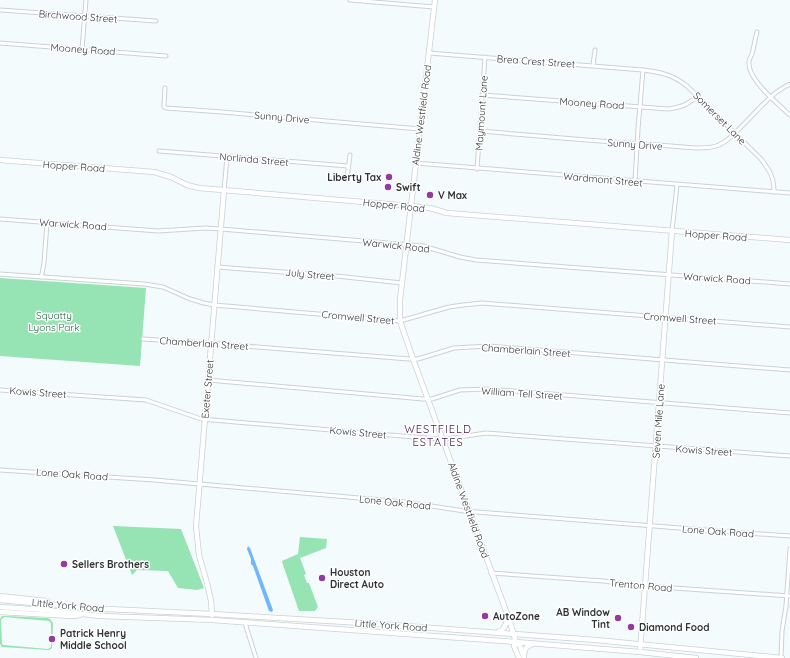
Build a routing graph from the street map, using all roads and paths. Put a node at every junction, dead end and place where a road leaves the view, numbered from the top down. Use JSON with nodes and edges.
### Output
{"nodes":[{"id":1,"x":86,"y":0,"type":"edge"},
{"id":2,"x":350,"y":0,"type":"edge"},
{"id":3,"x":435,"y":0,"type":"edge"},
{"id":4,"x":434,"y":7,"type":"junction"},
{"id":5,"x":0,"y":10,"type":"edge"},
{"id":6,"x":85,"y":16,"type":"junction"},
{"id":7,"x":156,"y":21,"type":"dead end"},
{"id":8,"x":757,"y":32,"type":"dead end"},
{"id":9,"x":0,"y":43,"type":"edge"},
{"id":10,"x":82,"y":49,"type":"junction"},
{"id":11,"x":595,"y":50,"type":"dead end"},
{"id":12,"x":429,"y":53,"type":"junction"},
{"id":13,"x":166,"y":56,"type":"dead end"},
{"id":14,"x":485,"y":57,"type":"junction"},
{"id":15,"x":593,"y":65,"type":"junction"},
{"id":16,"x":643,"y":70,"type":"junction"},
{"id":17,"x":790,"y":84,"type":"edge"},
{"id":18,"x":165,"y":88,"type":"dead end"},
{"id":19,"x":482,"y":95,"type":"junction"},
{"id":20,"x":698,"y":96,"type":"junction"},
{"id":21,"x":771,"y":97,"type":"junction"},
{"id":22,"x":640,"y":107,"type":"junction"},
{"id":23,"x":790,"y":115,"type":"edge"},
{"id":24,"x":420,"y":129,"type":"junction"},
{"id":25,"x":480,"y":131,"type":"junction"},
{"id":26,"x":735,"y":133,"type":"junction"},
{"id":27,"x":637,"y":144,"type":"junction"},
{"id":28,"x":159,"y":151,"type":"dead end"},
{"id":29,"x":350,"y":155,"type":"dead end"},
{"id":30,"x":227,"y":157,"type":"junction"},
{"id":31,"x":0,"y":160,"type":"edge"},
{"id":32,"x":415,"y":163,"type":"junction"},
{"id":33,"x":348,"y":166,"type":"junction"},
{"id":34,"x":477,"y":169,"type":"junction"},
{"id":35,"x":347,"y":178,"type":"dead end"},
{"id":36,"x":635,"y":181,"type":"junction"},
{"id":37,"x":677,"y":185,"type":"junction"},
{"id":38,"x":224,"y":190,"type":"junction"},
{"id":39,"x":774,"y":192,"type":"junction"},
{"id":40,"x":790,"y":193,"type":"edge"},
{"id":41,"x":411,"y":206,"type":"junction"},
{"id":42,"x":0,"y":219,"type":"edge"},
{"id":43,"x":46,"y":223,"type":"junction"},
{"id":44,"x":221,"y":229,"type":"junction"},
{"id":45,"x":672,"y":231,"type":"junction"},
{"id":46,"x":790,"y":240,"type":"edge"},
{"id":47,"x":407,"y":245,"type":"junction"},
{"id":48,"x":217,"y":267,"type":"junction"},
{"id":49,"x":0,"y":274,"type":"edge"},
{"id":50,"x":669,"y":274,"type":"junction"},
{"id":51,"x":41,"y":278,"type":"junction"},
{"id":52,"x":402,"y":283,"type":"junction"},
{"id":53,"x":790,"y":284,"type":"edge"},
{"id":54,"x":214,"y":305,"type":"junction"},
{"id":55,"x":666,"y":317,"type":"junction"},
{"id":56,"x":400,"y":321,"type":"junction"},
{"id":57,"x":790,"y":327,"type":"edge"},
{"id":58,"x":143,"y":339,"type":"dead end"},
{"id":59,"x":211,"y":343,"type":"junction"},
{"id":60,"x":413,"y":359,"type":"junction"},
{"id":61,"x":662,"y":360,"type":"junction"},
{"id":62,"x":790,"y":370,"type":"edge"},
{"id":63,"x":208,"y":380,"type":"junction"},
{"id":64,"x":0,"y":390,"type":"edge"},
{"id":65,"x":428,"y":399,"type":"junction"},
{"id":66,"x":659,"y":403,"type":"junction"},
{"id":67,"x":790,"y":413,"type":"edge"},
{"id":68,"x":204,"y":419,"type":"junction"},
{"id":69,"x":443,"y":439,"type":"junction"},
{"id":70,"x":656,"y":446,"type":"junction"},
{"id":71,"x":790,"y":456,"type":"edge"},
{"id":72,"x":0,"y":470,"type":"edge"},
{"id":73,"x":199,"y":484,"type":"junction"},
{"id":74,"x":470,"y":512,"type":"junction"},
{"id":75,"x":650,"y":526,"type":"junction"},
{"id":76,"x":790,"y":536,"type":"edge"},
{"id":77,"x":790,"y":549,"type":"edge"},
{"id":78,"x":491,"y":573,"type":"junction"},
{"id":79,"x":645,"y":586,"type":"junction"},
{"id":80,"x":0,"y":596,"type":"edge"},
{"id":81,"x":789,"y":596,"type":"edge"},
{"id":82,"x":0,"y":600,"type":"edge"},
{"id":83,"x":0,"y":607,"type":"edge"},
{"id":84,"x":86,"y":608,"type":"junction"},
{"id":85,"x":94,"y":608,"type":"junction"},
{"id":86,"x":168,"y":611,"type":"junction"},
{"id":87,"x":0,"y":612,"type":"edge"},
{"id":88,"x":86,"y":614,"type":"junction"},
{"id":89,"x":212,"y":614,"type":"junction"},
{"id":90,"x":94,"y":615,"type":"junction"},
{"id":91,"x":508,"y":616,"type":"junction"},
{"id":92,"x":168,"y":618,"type":"junction"},
{"id":93,"x":213,"y":620,"type":"junction"},
{"id":94,"x":245,"y":622,"type":"junction"},
{"id":95,"x":360,"y":623,"type":"junction"},
{"id":96,"x":360,"y":631,"type":"junction"},
{"id":97,"x":493,"y":633,"type":"junction"},
{"id":98,"x":514,"y":634,"type":"junction"},
{"id":99,"x":516,"y":642,"type":"junction"},
{"id":100,"x":534,"y":644,"type":"junction"},
{"id":101,"x":640,"y":645,"type":"junction"},
{"id":102,"x":640,"y":654,"type":"junction"},
{"id":103,"x":256,"y":658,"type":"edge"},
{"id":104,"x":522,"y":658,"type":"edge"},
{"id":105,"x":696,"y":658,"type":"edge"},
{"id":106,"x":782,"y":658,"type":"edge"}],
"edges":[{"from":1,"to":6,"type":"street"},
{"from":2,"to":4,"type":"street"},
{"from":3,"to":4,"type":"main road","name":"Aldine Westfield Road"},
{"from":4,"to":12,"type":"main road","name":"Aldine Westfield Road"},
{"from":5,"to":6,"type":"street","name":"Birchwood Street"},
{"from":6,"to":7,"type":"street","name":"Birchwood Street"},
{"from":6,"to":10,"type":"street"},
{"from":8,"to":21,"type":"street"},
{"from":9,"to":10,"type":"street","name":"Mooney Road"},
{"from":10,"to":13,"type":"street","name":"Mooney Road"},
{"from":11,"to":15,"type":"street"},
{"from":12,"to":14,"type":"street","name":"Brea Crest Street"},
{"from":12,"to":24,"type":"main road","name":"Aldine Westfield Road"},
{"from":14,"to":15,"type":"street","name":"Brea Crest Street"},
{"from":14,"to":19,"type":"street","name":"Maymount Lane"},
{"from":15,"to":16,"type":"street","name":"Brea Crest Street"},
{"from":16,"to":20,"type":"street","name":"Somerset Lane"},
{"from":16,"to":22,"type":"street"},
{"from":17,"to":21,"type":"street"},
{"from":18,"to":24,"type":"street","name":"Sunny Drive"},
{"from":19,"to":22,"type":"street","name":"Mooney Road"},
{"from":19,"to":25,"type":"street","name":"Maymount Lane"},
{"from":20,"to":22,"type":"street","name":"Mooney Road"},
{"from":20,"to":26,"type":"street","name":"Somerset Lane"},
{"from":21,"to":23,"type":"street"},
{"from":21,"to":26,"type":"street","name":"Sunny Drive"},
{"from":22,"to":27,"type":"street"},
{"from":24,"to":32,"type":"main road","name":"Aldine Westfield Road"},
{"from":25,"to":27,"type":"street","name":"Sunny Drive"},
{"from":25,"to":34,"type":"street","name":"Maymount Lane"},
{"from":26,"to":27,"type":"street","name":"Sunny Drive"},
{"from":26,"to":39,"type":"street","name":"Somerset Lane"},
{"from":27,"to":36,"type":"street"},
{"from":28,"to":30,"type":"street","name":"Norlinda Street"},
{"from":29,"to":33,"type":"street"},
{"from":30,"to":33,"type":"street","name":"Norlinda Street"},
{"from":30,"to":38,"type":"street","name":"Exeter Street"},
{"from":31,"to":38,"type":"main road","name":"Hopper Road"},
{"from":32,"to":34,"type":"street","name":"Wardmont Street"},
{"from":32,"to":41,"type":"main road","name":"Aldine Westfield Road"},
{"from":33,"to":35,"type":"street"},
{"from":34,"to":36,"type":"street","name":"Wardmont Street"},
{"from":36,"to":37,"type":"street","name":"Wardmont Street"},
{"from":37,"to":39,"type":"street","name":"Wardmont Street"},
{"from":37,"to":45,"type":"street","name":"Seven Mile Lane"},
{"from":38,"to":41,"type":"main road","name":"Hopper Road"},
{"from":38,"to":44,"type":"main road","name":"Exeter Street"},
{"from":39,"to":40,"type":"street","name":"Wardmont Street"},
{"from":41,"to":45,"type":"main road","name":"Hopper Road"},
{"from":41,"to":47,"type":"main road","name":"Aldine Westfield Road"},
{"from":42,"to":43,"type":"street","name":"Warwick Road"},
{"from":43,"to":44,"type":"street","name":"Warwick Road"},
{"from":43,"to":51,"type":"street"},
{"from":44,"to":47,"type":"street","name":"Warwick Road"},
{"from":44,"to":48,"type":"main road","name":"Exeter Street"},
{"from":45,"to":46,"type":"main road","name":"Hopper Road"},
{"from":45,"to":50,"type":"main road","name":"Seven Mile Lane"},
{"from":47,"to":50,"type":"street","name":"Warwick Road"},
{"from":47,"to":52,"type":"main road","name":"Aldine Westfield Road"},
{"from":48,"to":52,"type":"street","name":"July Street"},
{"from":48,"to":54,"type":"main road","name":"Exeter Street"},
{"from":49,"to":51,"type":"street","name":"Cromwell Street"},
{"from":50,"to":53,"type":"street","name":"Warwick Road"},
{"from":50,"to":55,"type":"main road","name":"Seven Mile Lane"},
{"from":51,"to":54,"type":"street","name":"Cromwell Street"},
{"from":52,"to":56,"type":"main road","name":"Aldine Westfield Road"},
{"from":54,"to":56,"type":"street","name":"Cromwell Street"},
{"from":54,"to":59,"type":"main road","name":"Exeter Street"},
{"from":55,"to":56,"type":"street","name":"Cromwell Street"},
{"from":55,"to":57,"type":"street","name":"Cromwell Street"},
{"from":55,"to":61,"type":"main road","name":"Seven Mile Lane"},
{"from":56,"to":60,"type":"main road","name":"Aldine Westfield Road"},
{"from":58,"to":59,"type":"street","name":"Chamberlain Street"},
{"from":59,"to":60,"type":"street","name":"Chamberlain Street"},
{"from":59,"to":63,"type":"main road","name":"Exeter Street"},
{"from":60,"to":61,"type":"street","name":"Chamberlain Street"},
{"from":60,"to":65,"type":"main road","name":"Aldine Westfield Road"},
{"from":61,"to":62,"type":"street","name":"Chamberlain Street"},
{"from":61,"to":66,"type":"main road","name":"Seven Mile Lane"},
{"from":63,"to":65,"type":"street","name":"William Tell Street"},
{"from":63,"to":68,"type":"main road","name":"Exeter Street"},
{"from":64,"to":68,"type":"street","name":"Kowis Street"},
{"from":65,"to":66,"type":"street","name":"William Tell Street"},
{"from":65,"to":69,"type":"main road","name":"Aldine Westfield Road"},
{"from":66,"to":67,"type":"street","name":"William Tell Street"},
{"from":66,"to":70,"type":"main road","name":"Seven Mile Lane"},
{"from":68,"to":69,"type":"street","name":"Kowis Street"},
{"from":68,"to":73,"type":"main road","name":"Exeter Street"},
{"from":69,"to":70,"type":"street","name":"Kowis Street"},
{"from":69,"to":74,"type":"main road","name":"Aldine Westfield Road"},
{"from":70,"to":71,"type":"street","name":"Kowis Street"},
{"from":70,"to":75,"type":"main road","name":"Seven Mile Lane"},
{"from":72,"to":73,"type":"street","name":"Lone Oak Road"},
{"from":73,"to":74,"type":"street","name":"Lone Oak Road"},
{"from":73,"to":89,"type":"main road","name":"Exeter Street"},
{"from":74,"to":75,"type":"street","name":"Lone Oak Road"},
{"from":74,"to":78,"type":"main road","name":"Aldine Westfield Road"},
{"from":75,"to":76,"type":"street","name":"Lone Oak Road"},
{"from":75,"to":79,"type":"main road","name":"Seven Mile Lane"},
{"from":77,"to":81,"type":"street"},
{"from":78,"to":79,"type":"street","name":"Trenton Road"},
{"from":78,"to":91,"type":"main road","name":"Aldine Westfield Road"},
{"from":79,"to":81,"type":"street","name":"Trenton Road"},
{"from":79,"to":101,"type":"main road","name":"Seven Mile Lane"},
{"from":80,"to":84,"type":"main road"},
{"from":81,"to":106,"type":"street"},
{"from":82,"to":84,"type":"main road","name":"Little York Road"},
{"from":83,"to":88,"type":"main road","name":"Little York Road"},
{"from":84,"to":85,"type":"main road","name":"Little York Road"},
{"from":85,"to":86,"type":"main road","name":"Little York Road"},
{"from":85,"to":90,"type":"main road"},
{"from":86,"to":89,"type":"main road","name":"Little York Road"},
{"from":86,"to":92,"type":"main road"},
{"from":87,"to":88,"type":"main road"},
{"from":88,"to":90,"type":"main road","name":"Little York Road"},
{"from":89,"to":93,"type":"main road","name":"Exeter Street"},
{"from":89,"to":95,"type":"main road","name":"Little York Road"},
{"from":90,"to":92,"type":"main road","name":"Little York Road"},
{"from":91,"to":97,"type":"main road"},
{"from":91,"to":98,"type":"main road","name":"Aldine Westfield Road"},
{"from":92,"to":93,"type":"main road","name":"Little York Road"},
{"from":93,"to":94,"type":"main road","name":"Little York Road"},
{"from":94,"to":96,"type":"main road","name":"Little York Road"},
{"from":94,"to":103,"type":"street"},
{"from":95,"to":96,"type":"main road"},
{"from":95,"to":97,"type":"main road","name":"Little York Road"},
{"from":96,"to":99,"type":"main road","name":"Little York Road"},
{"from":97,"to":98,"type":"main road","name":"Little York Road"},
{"from":98,"to":99,"type":"main road","name":"Aldine Westfield Road"},
{"from":98,"to":101,"type":"main road","name":"Little York Road"},
{"from":99,"to":100,"type":"main road","name":"Little York Road"},
{"from":99,"to":104,"type":"main road","name":"Aldine Westfield Road"},
{"from":100,"to":102,"type":"main road","name":"Little York Road"},
{"from":100,"to":104,"type":"main road"},
{"from":101,"to":102,"type":"main road","name":"Seven Mile Lane"},
{"from":101,"to":106,"type":"main road","name":"Little York Road"},
{"from":102,"to":105,"type":"main road","name":"Little York Road"}]}
